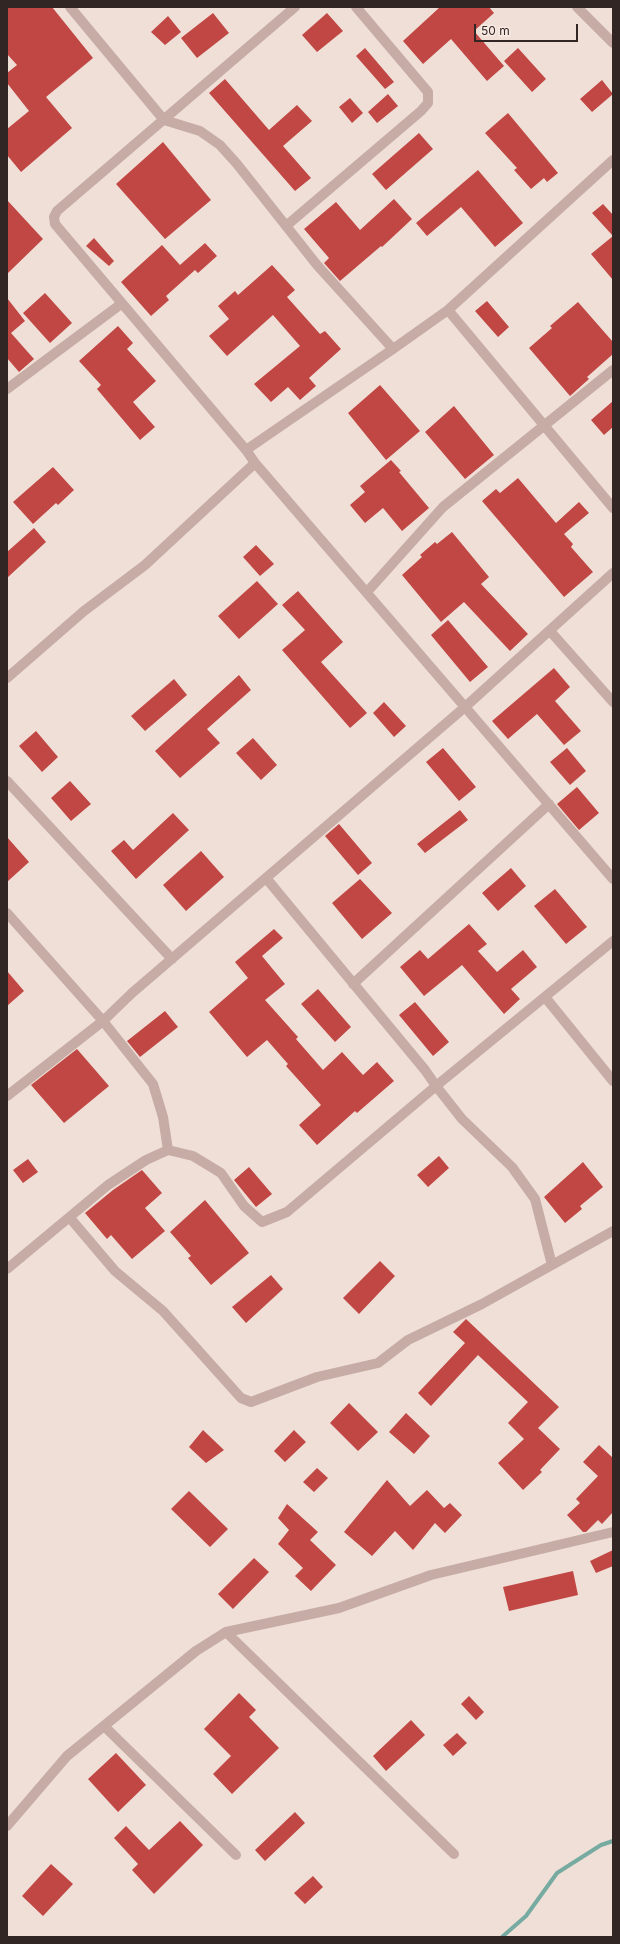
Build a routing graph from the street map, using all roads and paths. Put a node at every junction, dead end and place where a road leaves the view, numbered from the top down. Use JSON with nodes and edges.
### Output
{"nodes":[{"id":1,"x":70,"y":7,"type":"edge"},
{"id":2,"x":295,"y":7,"type":"edge"},
{"id":3,"x":356,"y":7,"type":"edge"},
{"id":4,"x":577,"y":7,"type":"edge"},
{"id":5,"x":613,"y":43,"type":"edge"},
{"id":6,"x":164,"y":120,"type":"junction"},
{"id":7,"x":613,"y":160,"type":"edge"},
{"id":8,"x":286,"y":226,"type":"junction"},
{"id":9,"x":121,"y":304,"type":"junction"},
{"id":10,"x":448,"y":310,"type":"junction"},
{"id":11,"x":393,"y":349,"type":"junction"},
{"id":12,"x":613,"y":370,"type":"edge"},
{"id":13,"x":7,"y":389,"type":"edge"},
{"id":14,"x":545,"y":424,"type":"junction"},
{"id":15,"x":246,"y":450,"type":"junction"},
{"id":16,"x":255,"y":463,"type":"junction"},
{"id":17,"x":613,"y":508,"type":"edge"},
{"id":18,"x":613,"y":573,"type":"edge"},
{"id":19,"x":367,"y":592,"type":"junction"},
{"id":20,"x":550,"y":631,"type":"junction"},
{"id":21,"x":7,"y":678,"type":"edge"},
{"id":22,"x":613,"y":702,"type":"edge"},
{"id":23,"x":465,"y":707,"type":"junction"},
{"id":24,"x":7,"y":781,"type":"edge"},
{"id":25,"x":549,"y":804,"type":"junction"},
{"id":26,"x":266,"y":878,"type":"junction"},
{"id":27,"x":613,"y":879,"type":"edge"},
{"id":28,"x":7,"y":913,"type":"edge"},
{"id":29,"x":613,"y":941,"type":"edge"},
{"id":30,"x":172,"y":959,"type":"junction"},
{"id":31,"x":353,"y":984,"type":"junction"},
{"id":32,"x":545,"y":997,"type":"junction"},
{"id":33,"x":103,"y":1022,"type":"junction"},
{"id":34,"x":613,"y":1081,"type":"edge"},
{"id":35,"x":436,"y":1086,"type":"junction"},
{"id":36,"x":7,"y":1096,"type":"edge"},
{"id":37,"x":168,"y":1150,"type":"junction"},
{"id":38,"x":70,"y":1218,"type":"junction"},
{"id":39,"x":613,"y":1231,"type":"edge"},
{"id":40,"x":552,"y":1265,"type":"junction"},
{"id":41,"x":7,"y":1269,"type":"edge"},
{"id":42,"x":613,"y":1532,"type":"edge"},
{"id":43,"x":226,"y":1632,"type":"junction"},
{"id":44,"x":104,"y":1726,"type":"junction"},
{"id":45,"x":7,"y":1826,"type":"edge"},
{"id":46,"x":454,"y":1854,"type":"dead end"},
{"id":47,"x":236,"y":1855,"type":"dead end"}],
"edges":[{"from":1,"to":6,"type":"street"},
{"from":2,"to":6,"type":"street"},
{"from":3,"to":8,"type":"street"},
{"from":4,"to":5,"type":"street"},
{"from":6,"to":8,"type":"street"},
{"from":6,"to":9,"type":"street"},
{"from":7,"to":10,"type":"street"},
{"from":8,"to":11,"type":"street"},
{"from":9,"to":13,"type":"street"},
{"from":9,"to":15,"type":"street"},
{"from":10,"to":11,"type":"street"},
{"from":10,"to":14,"type":"street"},
{"from":11,"to":15,"type":"street"},
{"from":12,"to":14,"type":"street"},
{"from":14,"to":17,"type":"street"},
{"from":14,"to":19,"type":"street"},
{"from":15,"to":16,"type":"street"},
{"from":16,"to":19,"type":"street"},
{"from":16,"to":21,"type":"street"},
{"from":18,"to":20,"type":"street"},
{"from":19,"to":23,"type":"street"},
{"from":20,"to":22,"type":"street"},
{"from":20,"to":23,"type":"street"},
{"from":23,"to":25,"type":"street"},
{"from":23,"to":26,"type":"street"},
{"from":24,"to":30,"type":"street"},
{"from":25,"to":27,"type":"street"},
{"from":25,"to":31,"type":"street"},
{"from":26,"to":30,"type":"street"},
{"from":26,"to":31,"type":"street"},
{"from":28,"to":33,"type":"street"},
{"from":29,"to":32,"type":"street"},
{"from":30,"to":33,"type":"street"},
{"from":31,"to":35,"type":"street"},
{"from":32,"to":34,"type":"street"},
{"from":32,"to":35,"type":"street"},
{"from":33,"to":36,"type":"street"},
{"from":33,"to":37,"type":"street"},
{"from":35,"to":37,"type":"street"},
{"from":35,"to":40,"type":"street"},
{"from":37,"to":38,"type":"street"},
{"from":38,"to":40,"type":"street"},
{"from":38,"to":41,"type":"street"},
{"from":39,"to":40,"type":"street"},
{"from":42,"to":43,"type":"street"},
{"from":43,"to":44,"type":"street"},
{"from":43,"to":46,"type":"street"},
{"from":44,"to":45,"type":"street"},
{"from":44,"to":47,"type":"street"}]}
